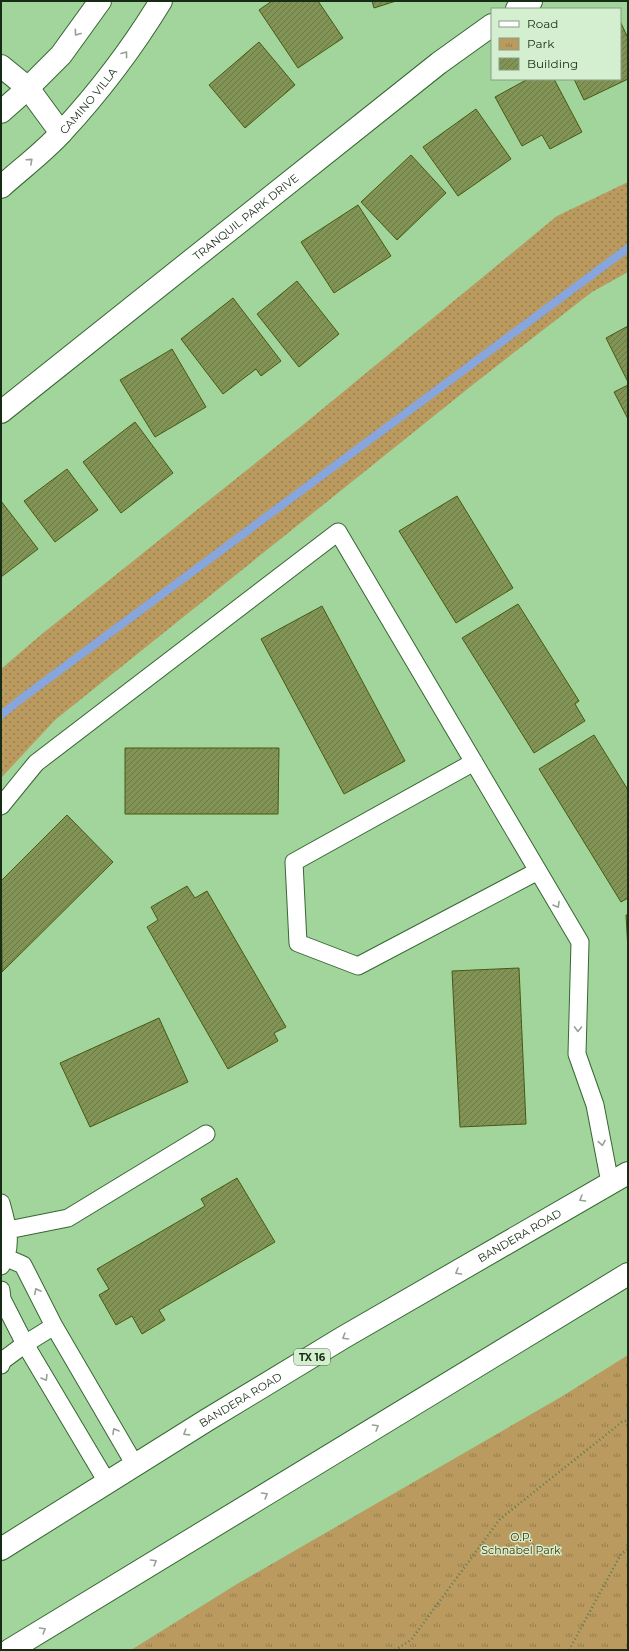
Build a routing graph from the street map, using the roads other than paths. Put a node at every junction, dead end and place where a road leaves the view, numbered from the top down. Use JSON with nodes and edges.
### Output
{"nodes":[{"id":1,"x":100,"y":1,"type":"edge"},
{"id":2,"x":161,"y":1,"type":"edge"},
{"id":3,"x":531,"y":1,"type":"edge"},
{"id":4,"x":519,"y":8,"type":"edge"},
{"id":5,"x":491,"y":26,"type":"edge"},
{"id":6,"x":1,"y":66,"type":"edge"},
{"id":7,"x":28,"y":88,"type":"junction"},
{"id":8,"x":1,"y":112,"type":"edge"},
{"id":9,"x":61,"y":133,"type":"junction"},
{"id":10,"x":1,"y":187,"type":"edge"},
{"id":11,"x":1,"y":412,"type":"edge"},
{"id":12,"x":474,"y":762,"type":"junction"},
{"id":13,"x":1,"y":806,"type":"edge"},
{"id":14,"x":538,"y":871,"type":"junction"},
{"id":15,"x":206,"y":1134,"type":"dead end"},
{"id":16,"x":619,"y":1178,"type":"edge"},
{"id":17,"x":1,"y":1203,"type":"edge"},
{"id":18,"x":8,"y":1230,"type":"junction"},
{"id":19,"x":4,"y":1262,"type":"edge"},
{"id":20,"x":628,"y":1274,"type":"edge"},
{"id":21,"x":1,"y":1290,"type":"edge"},
{"id":22,"x":54,"y":1326,"type":"junction"},
{"id":23,"x":25,"y":1344,"type":"junction"},
{"id":24,"x":1,"y":1365,"type":"edge"},
{"id":25,"x":135,"y":1465,"type":"junction"},
{"id":26,"x":107,"y":1482,"type":"junction"},
{"id":27,"x":1,"y":1549,"type":"edge"},
{"id":28,"x":10,"y":1650,"type":"edge"}],
"edges":[{"from":1,"to":7,"type":"main road","one_way":true},
{"from":9,"to":2,"type":"main road","name":"CAMINO VILLA","one_way":true},
{"from":3,"to":4,"type":"main road"},
{"from":5,"to":11,"type":"main road","name":"TRANQUIL PARK DRIVE"},
{"from":6,"to":7,"type":"main road"},
{"from":7,"to":8,"type":"main road"},
{"from":7,"to":9,"type":"main road"},
{"from":10,"to":9,"type":"main road","name":"CAMINO VILLA","one_way":true},
{"from":12,"to":13,"type":"lane"},
{"from":12,"to":14,"type":"lane"},
{"from":12,"to":14,"type":"lane"},
{"from":14,"to":16,"type":"lane","one_way":true},
{"from":15,"to":18,"type":"lane"},
{"from":16,"to":25,"type":"main road","name":"BANDERA ROAD","number":"TX 16","one_way":true},
{"from":17,"to":18,"type":"lane"},
{"from":18,"to":19,"type":"lane"},
{"from":22,"to":19,"type":"lane","one_way":true},
{"from":28,"to":20,"type":"main road","one_way":true},
{"from":21,"to":23,"type":"lane"},
{"from":22,"to":23,"type":"lane"},
{"from":25,"to":22,"type":"lane","one_way":true},
{"from":23,"to":24,"type":"lane"},
{"from":23,"to":26,"type":"lane","one_way":true},
{"from":25,"to":26,"type":"main road","name":"BANDERA ROAD","number":"TX 16"},
{"from":26,"to":27,"type":"main road","name":"BANDERA ROAD","number":"TX 16"}]}
